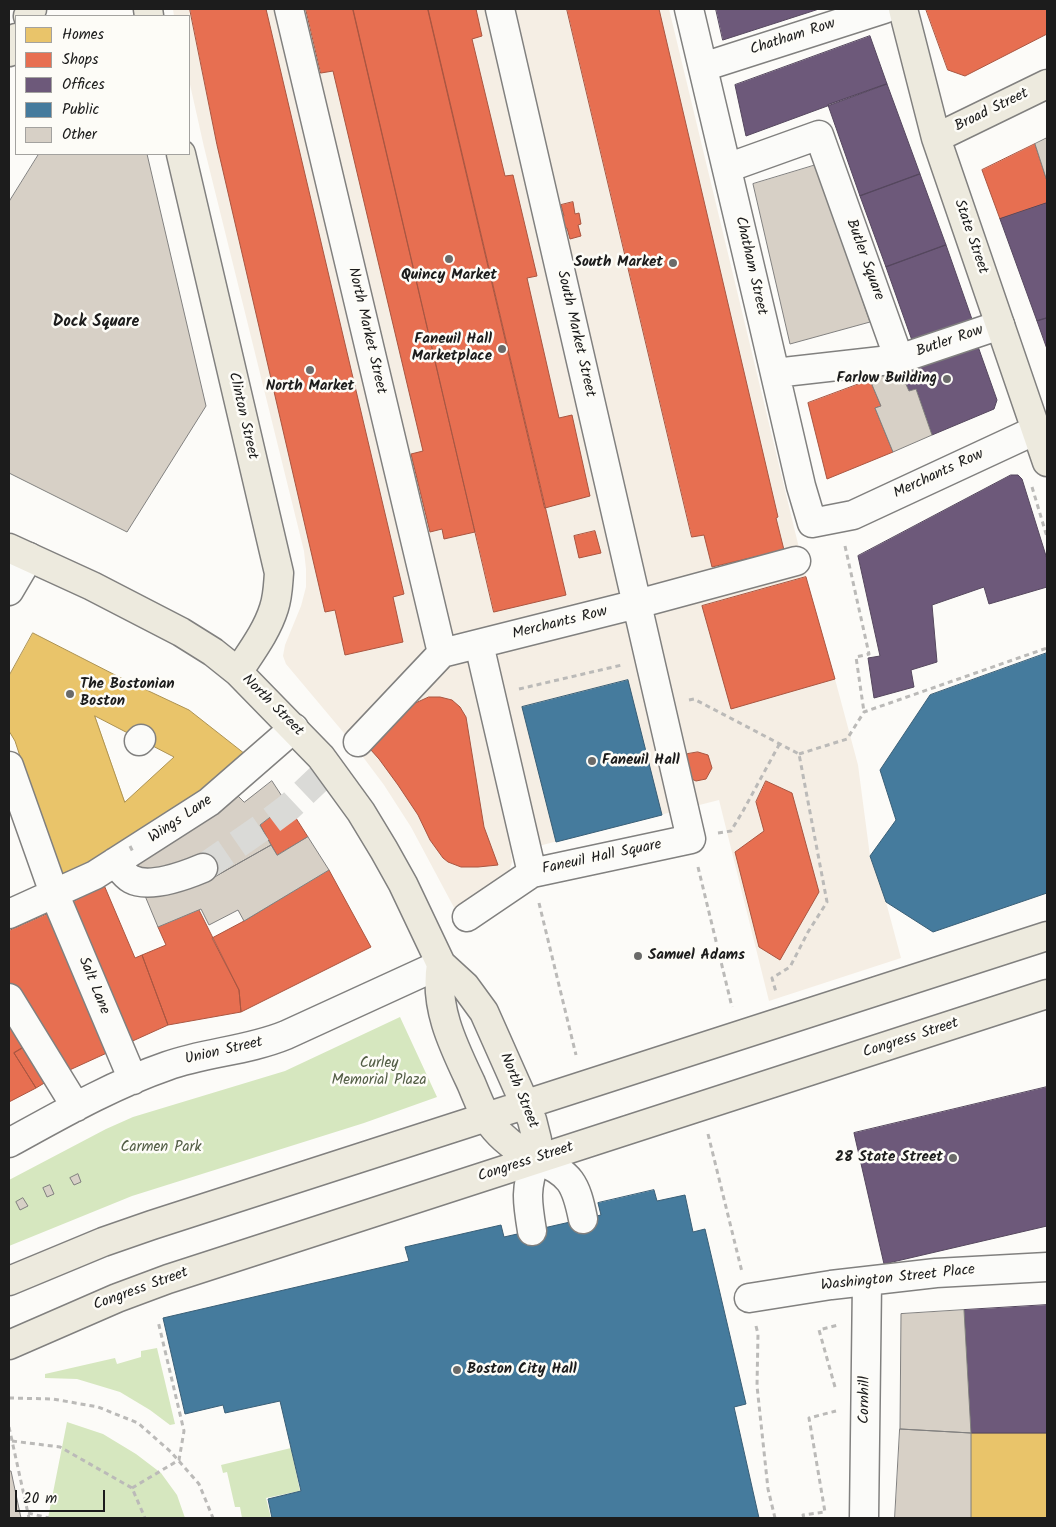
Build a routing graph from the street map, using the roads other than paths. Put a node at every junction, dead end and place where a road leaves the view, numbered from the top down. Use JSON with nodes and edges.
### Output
{"nodes":[{"id":1,"x":289,"y":9,"type":"edge"},
{"id":2,"x":500,"y":9,"type":"edge"},
{"id":3,"x":689,"y":9,"type":"edge"},
{"id":4,"x":884,"y":9,"type":"edge"},
{"id":5,"x":903,"y":9,"type":"edge"},
{"id":6,"x":15,"y":40,"type":"edge"},
{"id":7,"x":9,"y":52,"type":"edge"},
{"id":8,"x":703,"y":67,"type":"junction"},
{"id":9,"x":1047,"y":84,"type":"edge"},
{"id":10,"x":936,"y":138,"type":"junction"},
{"id":11,"x":181,"y":155,"type":"edge"},
{"id":12,"x":727,"y":168,"type":"junction"},
{"id":13,"x":1000,"y":325,"type":"junction"},
{"id":14,"x":899,"y":359,"type":"junction"},
{"id":15,"x":775,"y":373,"type":"junction"},
{"id":16,"x":1036,"y":430,"type":"junction"},
{"id":17,"x":1038,"y":471,"type":"edge"},
{"id":18,"x":812,"y":523,"type":"joint"},
{"id":19,"x":19,"y":552,"type":"edge"},
{"id":20,"x":796,"y":561,"type":"dead end"},
{"id":21,"x":9,"y":591,"type":"edge"},
{"id":22,"x":637,"y":604,"type":"junction"},
{"id":23,"x":479,"y":644,"type":"junction"},
{"id":24,"x":442,"y":653,"type":"junction"},
{"id":25,"x":238,"y":672,"type":"junction"},
{"id":26,"x":294,"y":728,"type":"junction"},
{"id":27,"x":358,"y":742,"type":"dead end"},
{"id":28,"x":9,"y":766,"type":"edge"},
{"id":29,"x":691,"y":839,"type":"joint"},
{"id":30,"x":126,"y":854,"type":"junction"},
{"id":31,"x":202,"y":868,"type":"tunnel mouth"},
{"id":32,"x":532,"y":873,"type":"junction"},
{"id":33,"x":54,"y":893,"type":"junction"},
{"id":34,"x":9,"y":914,"type":"edge"},
{"id":35,"x":466,"y":918,"type":"dead end"},
{"id":36,"x":1047,"y":936,"type":"edge"},
{"id":37,"x":441,"y":964,"type":"junction"},
{"id":38,"x":1047,"y":994,"type":"edge"},
{"id":39,"x":9,"y":998,"type":"edge"},
{"id":40,"x":133,"y":1080,"type":"junction"},
{"id":41,"x":526,"y":1104,"type":"junction"},
{"id":42,"x":76,"y":1107,"type":"junction"},
{"id":43,"x":486,"y":1117,"type":"junction"},
{"id":44,"x":9,"y":1143,"type":"edge"},
{"id":45,"x":536,"y":1159,"type":"junction"},
{"id":46,"x":583,"y":1219,"type":"dead end"},
{"id":47,"x":532,"y":1231,"type":"dead end"},
{"id":48,"x":1047,"y":1267,"type":"edge"},
{"id":49,"x":9,"y":1281,"type":"edge"},
{"id":50,"x":867,"y":1282,"type":"junction"},
{"id":51,"x":746,"y":1288,"type":"road end"},
{"id":52,"x":9,"y":1345,"type":"edge"},
{"id":53,"x":864,"y":1518,"type":"edge"}],
"edges":[{"from":1,"to":24,"type":"street","name":"North Market Street"},
{"from":2,"to":22,"type":"street","name":"South Market Street"},
{"from":3,"to":8,"type":"street","name":"Chatham Street"},
{"from":4,"to":8,"type":"street","name":"Chatham Row"},
{"from":5,"to":10,"type":"main road","name":"State Street"},
{"from":6,"to":7,"type":"main road"},
{"from":8,"to":12,"type":"street","name":"Chatham Street"},
{"from":9,"to":10,"type":"main road","name":"Broad Street"},
{"from":10,"to":13,"type":"main road","name":"State Street"},
{"from":11,"to":25,"type":"main road","name":"Clinton Street"},
{"from":12,"to":14,"type":"street","name":"Butler Square"},
{"from":12,"to":15,"type":"street","name":"Chatham Street"},
{"from":13,"to":14,"type":"street","name":"Butler Row"},
{"from":13,"to":16,"type":"main road","name":"State Street"},
{"from":14,"to":15,"type":"street"},
{"from":15,"to":18,"type":"street","name":"Chatham Street"},
{"from":16,"to":17,"type":"main road","name":"State Street"},
{"from":16,"to":18,"type":"street","name":"Merchants Row"},
{"from":19,"to":21,"type":"street"},
{"from":19,"to":25,"type":"main road","name":"North Street"},
{"from":20,"to":22,"type":"street","name":"Merchants Row"},
{"from":22,"to":23,"type":"street","name":"Merchants Row"},
{"from":22,"to":29,"type":"street","name":"South Market Street"},
{"from":23,"to":24,"type":"street","name":"Merchants Row"},
{"from":23,"to":32,"type":"street","name":"Faneuil Hall Square"},
{"from":24,"to":27,"type":"street"},
{"from":25,"to":26,"type":"main road","name":"North Street"},
{"from":26,"to":30,"type":"street","name":"Wings Lane"},
{"from":26,"to":37,"type":"main road","name":"North Street"},
{"from":28,"to":33,"type":"street","name":"Salt Lane"},
{"from":29,"to":32,"type":"street","name":"Faneuil Hall Square"},
{"from":30,"to":31,"type":"street"},
{"from":30,"to":33,"type":"street","name":"Wings Lane"},
{"from":32,"to":35,"type":"street"},
{"from":33,"to":34,"type":"street","name":"Wings Lane"},
{"from":33,"to":40,"type":"street","name":"Salt Lane"},
{"from":36,"to":41,"type":"main road"},
{"from":37,"to":40,"type":"street","name":"Union Street"},
{"from":37,"to":41,"type":"main road","name":"North Street"},
{"from":37,"to":43,"type":"main road","name":"North Street"},
{"from":38,"to":45,"type":"main road","name":"Congress Street"},
{"from":39,"to":42,"type":"street"},
{"from":40,"to":42,"type":"street","name":"Union Street"},
{"from":41,"to":43,"type":"main road"},
{"from":41,"to":45,"type":"main road","name":"North Street"},
{"from":42,"to":44,"type":"street","name":"Union Street"},
{"from":43,"to":45,"type":"main road","name":"North Street"},
{"from":43,"to":49,"type":"main road"},
{"from":45,"to":46,"type":"street"},
{"from":45,"to":47,"type":"street"},
{"from":45,"to":52,"type":"main road","name":"Congress Street"},
{"from":48,"to":50,"type":"street","name":"Washington Street Place"},
{"from":50,"to":51,"type":"street","name":"Washington Street Place"},
{"from":50,"to":53,"type":"street","name":"Cornhill"}]}
